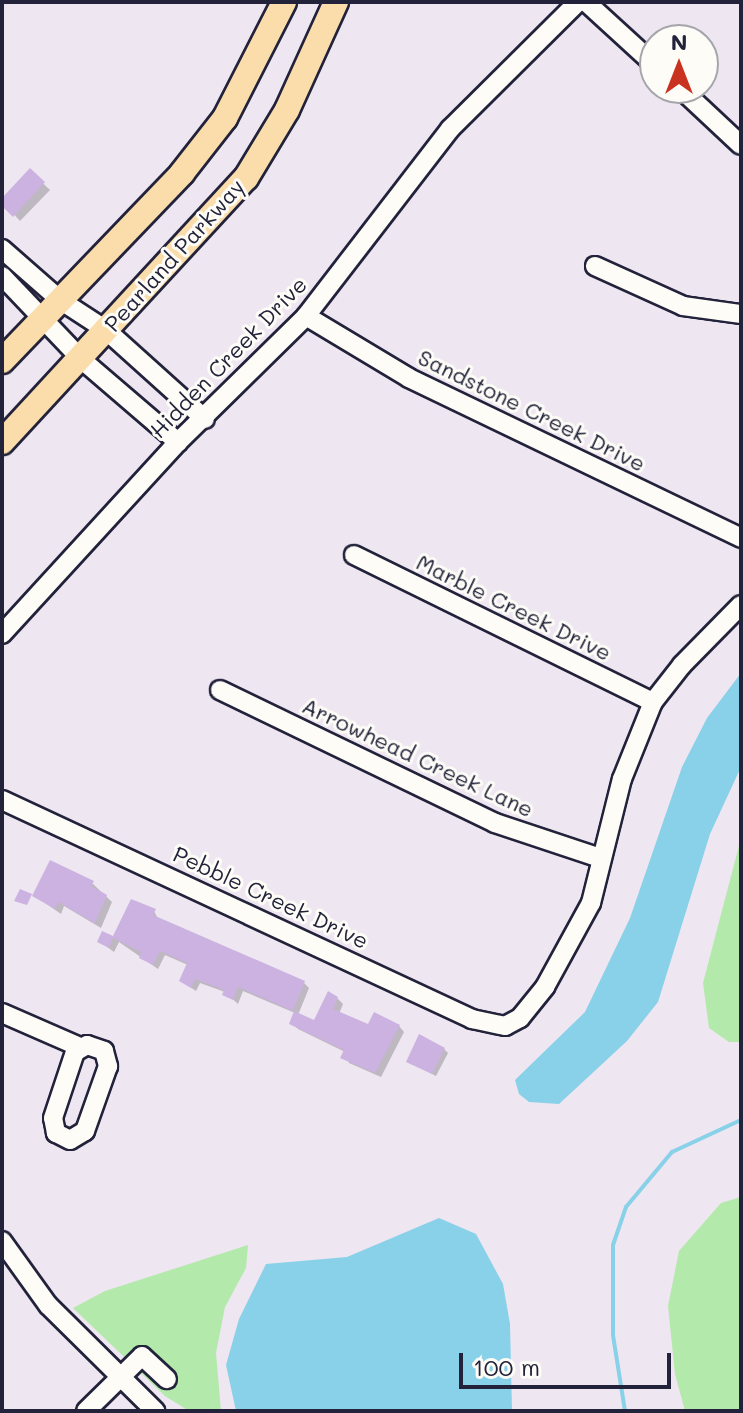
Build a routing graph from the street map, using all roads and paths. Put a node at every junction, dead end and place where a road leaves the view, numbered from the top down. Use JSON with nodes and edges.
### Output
{"nodes":[{"id":1,"x":284,"y":2,"type":"edge"},
{"id":2,"x":336,"y":2,"type":"edge"},
{"id":3,"x":578,"y":2,"type":"edge"},
{"id":4,"x":586,"y":2,"type":"edge"},
{"id":5,"x":639,"y":50,"type":"edge"},
{"id":6,"x":697,"y":104,"type":"edge"},
{"id":7,"x":741,"y":145,"type":"edge"},
{"id":8,"x":2,"y":249,"type":"edge"},
{"id":9,"x":595,"y":266,"type":"dead end"},
{"id":10,"x":2,"y":276,"type":"edge"},
{"id":11,"x":60,"y":300,"type":"junction"},
{"id":12,"x":741,"y":314,"type":"edge"},
{"id":13,"x":306,"y":316,"type":"junction"},
{"id":14,"x":41,"y":319,"type":"junction"},
{"id":15,"x":106,"y":330,"type":"junction"},
{"id":16,"x":81,"y":359,"type":"junction"},
{"id":17,"x":2,"y":361,"type":"edge"},
{"id":18,"x":205,"y":419,"type":"junction"},
{"id":19,"x":2,"y":442,"type":"edge"},
{"id":20,"x":178,"y":442,"type":"junction"},
{"id":21,"x":741,"y":538,"type":"edge"},
{"id":22,"x":354,"y":555,"type":"dead end"},
{"id":23,"x":741,"y":605,"type":"edge"},
{"id":24,"x":2,"y":634,"type":"edge"},
{"id":25,"x":220,"y":690,"type":"dead end"},
{"id":26,"x":653,"y":702,"type":"junction"},
{"id":27,"x":2,"y":800,"type":"edge"},
{"id":28,"x":600,"y":858,"type":"junction"},
{"id":29,"x":2,"y":1013,"type":"edge"},
{"id":30,"x":80,"y":1047,"type":"junction"},
{"id":31,"x":2,"y":1241,"type":"edge"},
{"id":32,"x":119,"y":1379,"type":"junction"},
{"id":33,"x":167,"y":1379,"type":"dead end"},
{"id":34,"x":86,"y":1411,"type":"edge"},
{"id":35,"x":155,"y":1411,"type":"edge"}],
"edges":[{"from":1,"to":11,"type":"main road"},
{"from":2,"to":15,"type":"main road","name":"Pearland Parkway"},
{"from":3,"to":13,"type":"street","name":"Hidden Creek Drive"},
{"from":4,"to":5,"type":"street"},
{"from":6,"to":7,"type":"street"},
{"from":8,"to":11,"type":"street"},
{"from":9,"to":12,"type":"street"},
{"from":10,"to":14,"type":"street"},
{"from":11,"to":14,"type":"main road"},
{"from":11,"to":15,"type":"street"},
{"from":13,"to":18,"type":"street","name":"Hidden Creek Drive"},
{"from":13,"to":21,"type":"street","name":"Sandstone Creek Drive"},
{"from":14,"to":16,"type":"street"},
{"from":14,"to":17,"type":"main road"},
{"from":15,"to":16,"type":"main road","name":"Pearland Parkway"},
{"from":15,"to":18,"type":"street"},
{"from":16,"to":19,"type":"main road","name":"Pearland Parkway"},
{"from":16,"to":20,"type":"street"},
{"from":18,"to":20,"type":"street","name":"Hidden Creek Drive"},
{"from":20,"to":24,"type":"street","name":"Hidden Creek Drive"},
{"from":22,"to":26,"type":"street","name":"Marble Creek Drive"},
{"from":23,"to":26,"type":"street"},
{"from":25,"to":28,"type":"street","name":"Arrowhead Creek Lane"},
{"from":26,"to":28,"type":"street"},
{"from":27,"to":28,"type":"street","name":"Pebble Creek Drive"},
{"from":29,"to":30,"type":"street"},
{"from":30,"to":30,"type":"street"},
{"from":31,"to":32,"type":"street"},
{"from":32,"to":33,"type":"street"},
{"from":32,"to":34,"type":"street"},
{"from":32,"to":35,"type":"street"}]}
